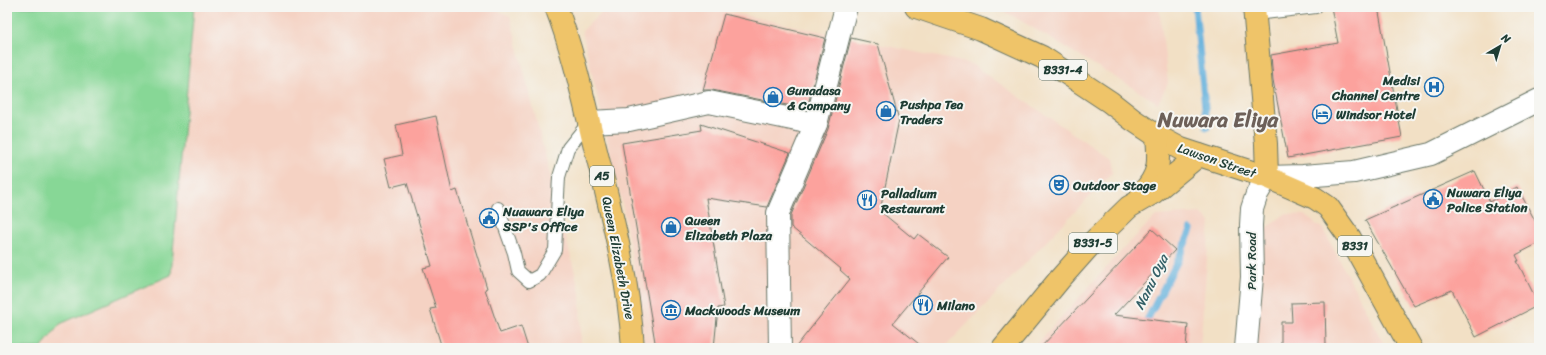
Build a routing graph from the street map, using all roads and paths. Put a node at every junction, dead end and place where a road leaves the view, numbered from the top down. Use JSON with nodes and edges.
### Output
{"nodes":[{"id":1,"x":556,"y":7,"type":"edge"},
{"id":2,"x":846,"y":7,"type":"edge"},
{"id":3,"x":916,"y":7,"type":"edge"},
{"id":4,"x":1316,"y":7,"type":"edge"},
{"id":5,"x":1254,"y":10,"type":"edge"},
{"id":6,"x":1539,"y":100,"type":"edge"},
{"id":7,"x":589,"y":122,"type":"junction"},
{"id":8,"x":816,"y":124,"type":"junction"},
{"id":9,"x":1156,"y":136,"type":"junction"},
{"id":10,"x":1199,"y":155,"type":"junction"},
{"id":11,"x":1267,"y":177,"type":"junction"},
{"id":12,"x":1129,"y":207,"type":"junction"},
{"id":13,"x":498,"y":208,"type":"dead end"},
{"id":14,"x":633,"y":348,"type":"edge"},
{"id":15,"x":780,"y":348,"type":"edge"},
{"id":16,"x":1003,"y":348,"type":"edge"},
{"id":17,"x":1246,"y":348,"type":"edge"},
{"id":18,"x":1411,"y":348,"type":"edge"}],
"edges":[{"from":1,"to":7,"type":"main road","name":"Queen Elizabeth Drive","number":"A5"},
{"from":2,"to":8,"type":"street"},
{"from":3,"to":9,"type":"main road","name":"Lawson Street","number":"B331-4"},
{"from":4,"to":5,"type":"lane"},
{"from":5,"to":11,"type":"main road"},
{"from":6,"to":11,"type":"street"},
{"from":7,"to":8,"type":"street"},
{"from":7,"to":13,"type":"lane"},
{"from":7,"to":14,"type":"main road","name":"Queen Elizabeth Drive","number":"A5"},
{"from":8,"to":15,"type":"street"},
{"from":9,"to":10,"type":"main road","name":"Lawson Street","number":"B331-4"},
{"from":9,"to":12,"type":"main road","number":"B331-5"},
{"from":10,"to":11,"type":"main road","name":"Lawson Street","number":"B331-4"},
{"from":10,"to":12,"type":"main road","number":"B331-5"},
{"from":11,"to":17,"type":"street","name":"Park Road"},
{"from":11,"to":18,"type":"main road","number":"B331"},
{"from":12,"to":16,"type":"main road","number":"B331-5"}]}
